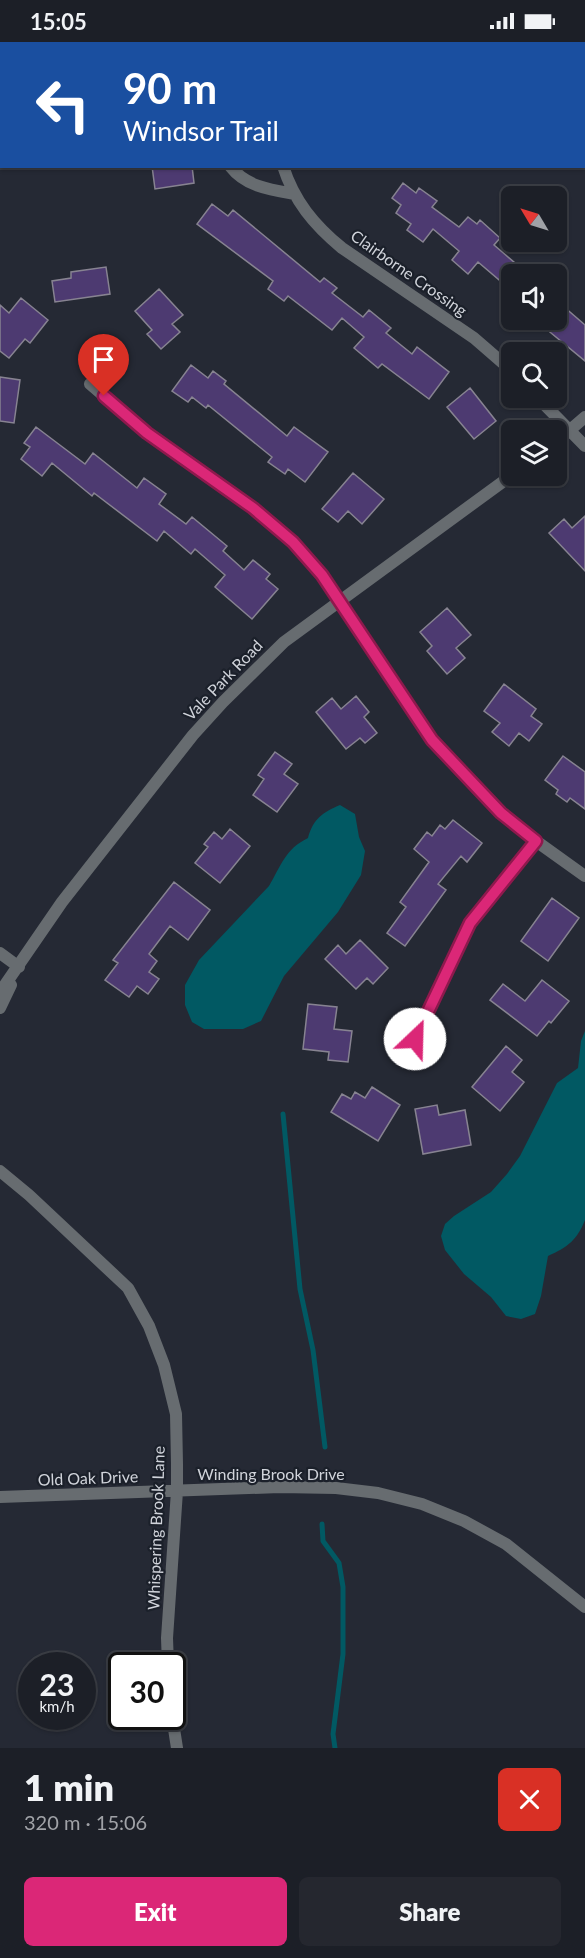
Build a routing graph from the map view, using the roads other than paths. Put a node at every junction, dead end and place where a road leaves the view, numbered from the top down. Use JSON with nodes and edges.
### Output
{"nodes":[{"id":1,"x":231,"y":168,"type":"edge"},
{"id":2,"x":284,"y":168,"type":"edge"},
{"id":3,"x":295,"y":194,"type":"junction"},
{"id":4,"x":501,"y":361,"type":"edge"},
{"id":5,"x":90,"y":384,"type":"dead end"},
{"id":6,"x":548,"y":408,"type":"edge"},
{"id":7,"x":585,"y":417,"type":"edge"},
{"id":8,"x":570,"y":431,"type":"junction"},
{"id":9,"x":567,"y":433,"type":"edge"},
{"id":10,"x":585,"y":446,"type":"edge"},
{"id":11,"x":501,"y":484,"type":"edge"},
{"id":12,"x":339,"y":602,"type":"junction"},
{"id":13,"x":536,"y":841,"type":"junction"},
{"id":14,"x":585,"y":876,"type":"edge"},
{"id":15,"x":0,"y":953,"type":"edge"},
{"id":16,"x":19,"y":967,"type":"junction"},
{"id":17,"x":0,"y":992,"type":"edge"},
{"id":18,"x":0,"y":1008,"type":"edge"},
{"id":19,"x":415,"y":1039,"type":"dead end"},
{"id":20,"x":0,"y":1171,"type":"edge"},
{"id":21,"x":177,"y":1491,"type":"junction"},
{"id":22,"x":0,"y":1497,"type":"edge"},
{"id":23,"x":585,"y":1608,"type":"edge"},
{"id":24,"x":168,"y":1652,"type":"edge"},
{"id":25,"x":174,"y":1730,"type":"edge"},
{"id":26,"x":177,"y":1748,"type":"edge"}],
"edges":[{"from":1,"to":3,"type":"street"},
{"from":2,"to":3,"type":"street","name":"Clairborne Crossing"},
{"from":3,"to":4,"type":"street","name":"Clairborne Crossing"},
{"from":5,"to":12,"type":"street"},
{"from":6,"to":8,"type":"street"},
{"from":7,"to":8,"type":"street"},
{"from":8,"to":9,"type":"street"},
{"from":8,"to":10,"type":"street"},
{"from":11,"to":12,"type":"street","name":"Vale Park Road"},
{"from":12,"to":13,"type":"street"},
{"from":12,"to":16,"type":"street","name":"Vale Park Road"},
{"from":13,"to":14,"type":"street"},
{"from":13,"to":19,"type":"street"},
{"from":15,"to":16,"type":"street"},
{"from":16,"to":17,"type":"street","name":"Vale Park Road"},
{"from":16,"to":18,"type":"street","name":"Vale Park Road"},
{"from":20,"to":21,"type":"street","name":"Whispering Brook Lane"},
{"from":21,"to":22,"type":"street","name":"Old Oak Drive"},
{"from":21,"to":23,"type":"street","name":"Winding Brook Drive"},
{"from":21,"to":24,"type":"street","name":"Whispering Brook Lane"},
{"from":25,"to":26,"type":"street"}]}
